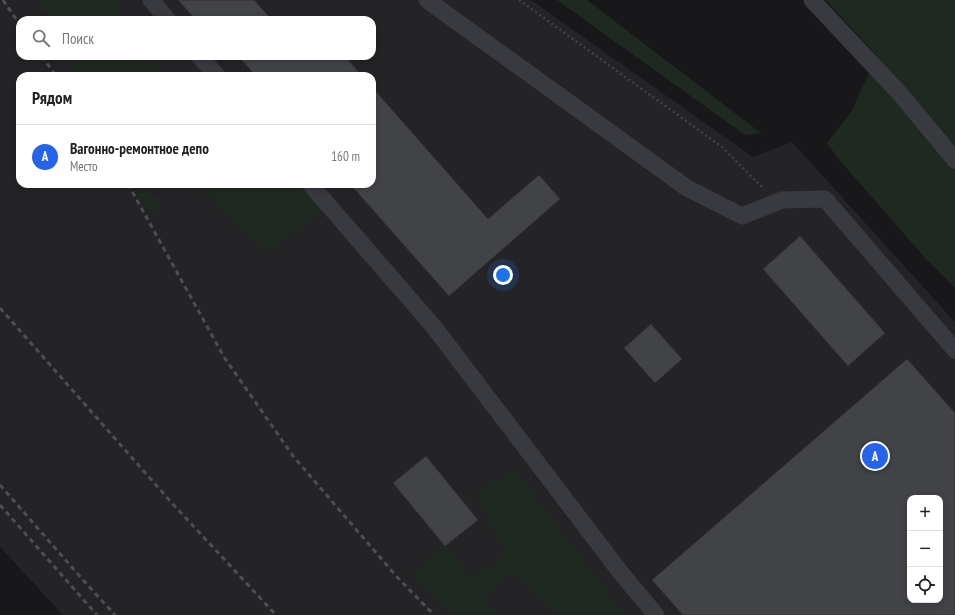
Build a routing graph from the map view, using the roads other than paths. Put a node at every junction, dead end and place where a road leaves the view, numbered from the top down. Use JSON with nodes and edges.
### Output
{"nodes":[{"id":1,"x":151,"y":0,"type":"edge"},
{"id":2,"x":427,"y":0,"type":"edge"},
{"id":3,"x":812,"y":0,"type":"edge"},
{"id":4,"x":165,"y":16,"type":"edge"},
{"id":5,"x":203,"y":60,"type":"edge"},
{"id":6,"x":213,"y":72,"type":"edge"},
{"id":7,"x":955,"y":160,"type":"edge"},
{"id":8,"x":313,"y":188,"type":"edge"},
{"id":9,"x":955,"y":350,"type":"edge"},
{"id":10,"x":656,"y":615,"type":"edge"}],
"edges":[{"from":1,"to":4,"type":"lane"},
{"from":2,"to":9,"type":"lane"},
{"from":3,"to":7,"type":"lane"},
{"from":5,"to":6,"type":"lane"},
{"from":8,"to":10,"type":"lane"}]}
